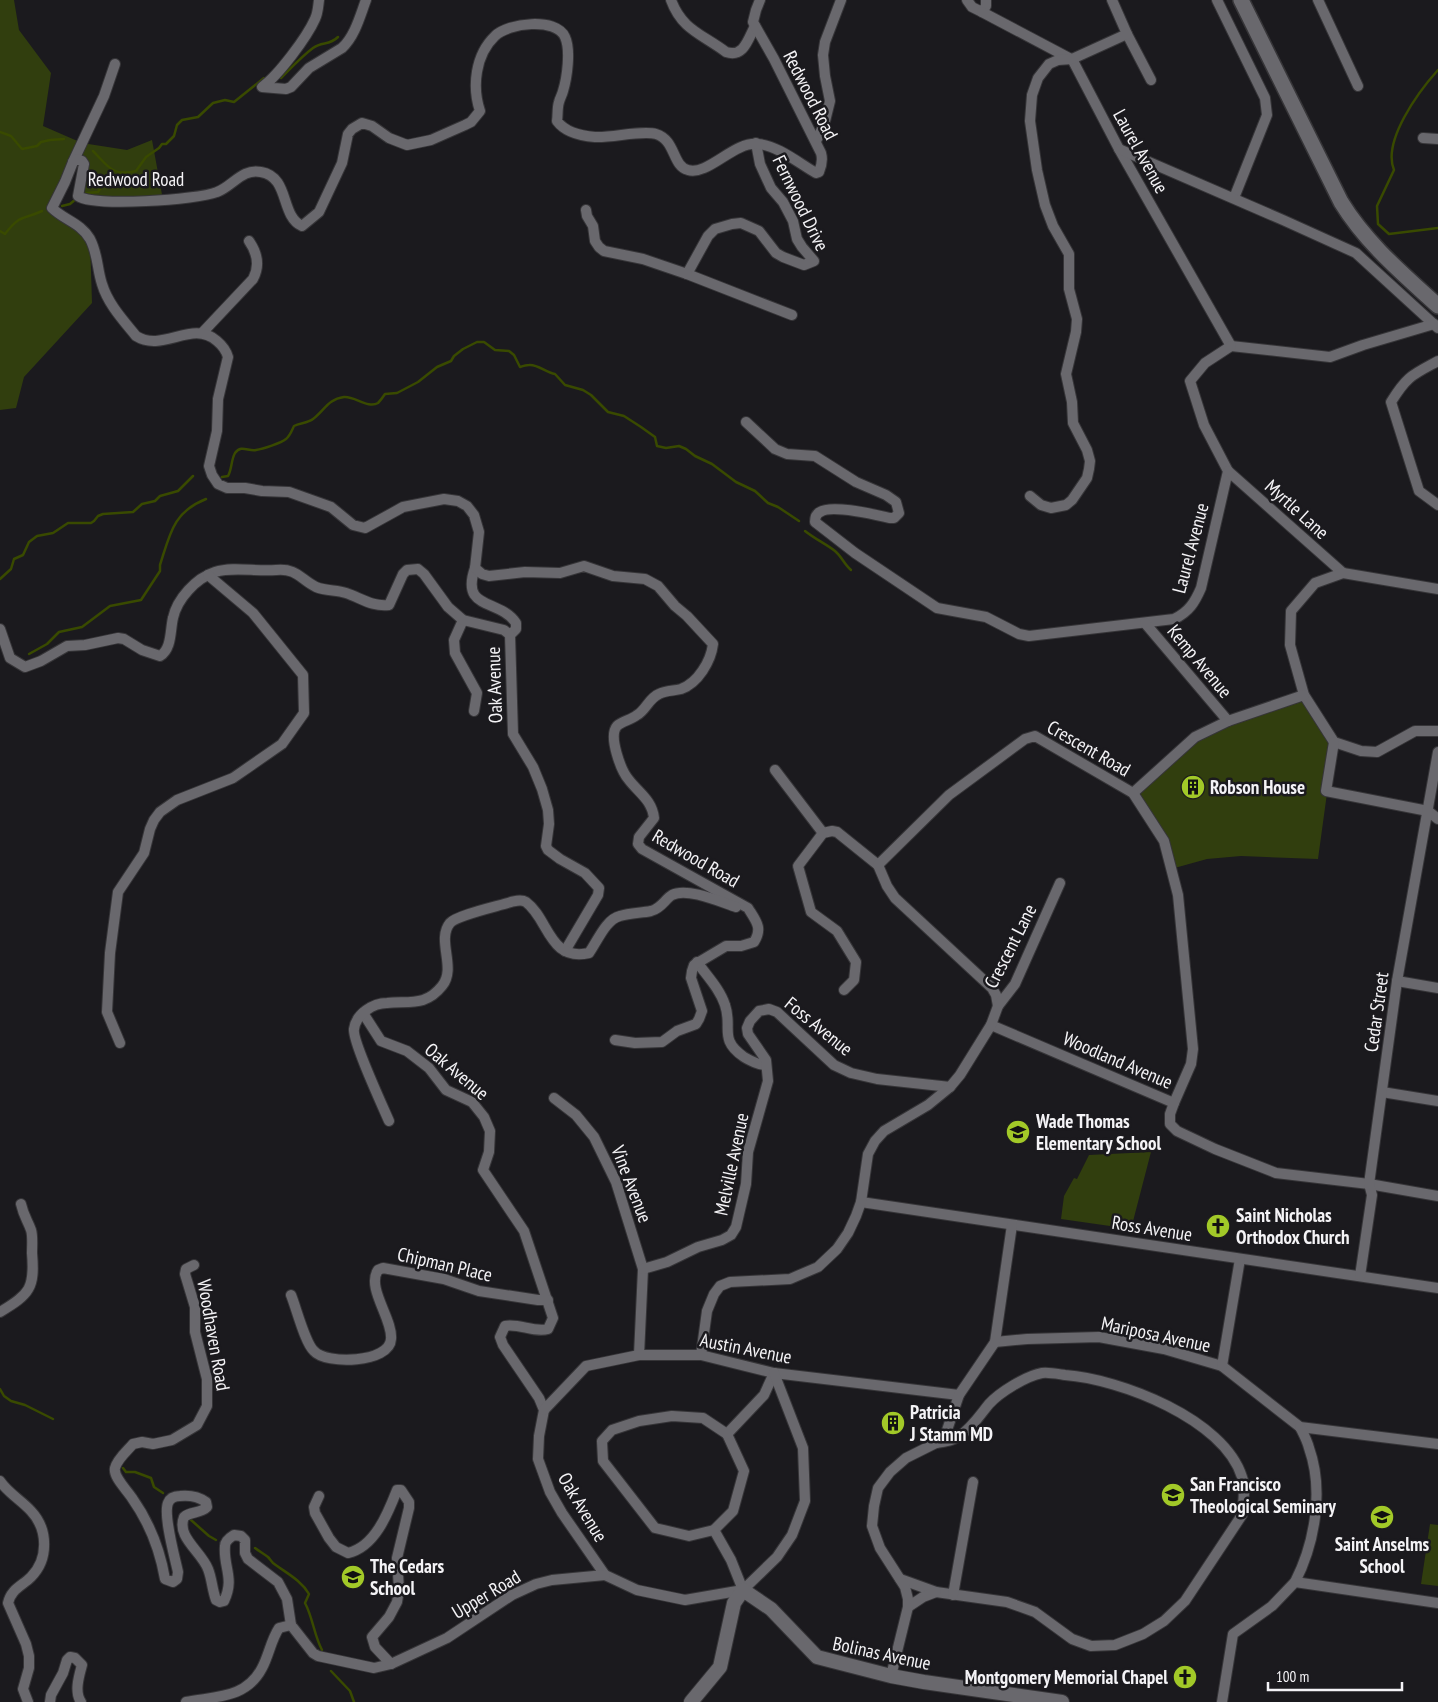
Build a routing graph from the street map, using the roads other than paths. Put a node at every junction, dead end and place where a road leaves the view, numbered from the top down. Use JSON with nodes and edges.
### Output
{"nodes":[{"id":1,"x":319,"y":0,"type":"edge"},
{"id":2,"x":366,"y":0,"type":"edge"},
{"id":3,"x":671,"y":0,"type":"edge"},
{"id":4,"x":760,"y":0,"type":"edge"},
{"id":5,"x":841,"y":0,"type":"edge"},
{"id":6,"x":968,"y":0,"type":"edge"},
{"id":7,"x":986,"y":0,"type":"edge"},
{"id":8,"x":1112,"y":0,"type":"edge"},
{"id":9,"x":1217,"y":0,"type":"edge"},
{"id":10,"x":1241,"y":0,"type":"edge"},
{"id":11,"x":1318,"y":0,"type":"edge"},
{"id":12,"x":982,"y":12,"type":"junction"},
{"id":13,"x":755,"y":26,"type":"junction"},
{"id":14,"x":1127,"y":34,"type":"junction"},
{"id":15,"x":1072,"y":59,"type":"junction"},
{"id":16,"x":115,"y":64,"type":"dead end"},
{"id":17,"x":1151,"y":80,"type":"dead end"},
{"id":18,"x":1358,"y":86,"type":"dead end"},
{"id":19,"x":1423,"y":138,"type":"dead end"},
{"id":20,"x":1438,"y":139,"type":"edge"},
{"id":21,"x":816,"y":141,"type":"junction"},
{"id":22,"x":756,"y":143,"type":"junction"},
{"id":23,"x":1119,"y":149,"type":"junction"},
{"id":24,"x":73,"y":162,"type":"junction"},
{"id":25,"x":1234,"y":198,"type":"junction"},
{"id":26,"x":586,"y":210,"type":"dead end"},
{"id":27,"x":249,"y":241,"type":"dead end"},
{"id":28,"x":687,"y":274,"type":"junction"},
{"id":29,"x":1438,"y":306,"type":"edge"},
{"id":30,"x":792,"y":315,"type":"dead end"},
{"id":31,"x":1436,"y":326,"type":"edge"},
{"id":32,"x":203,"y":332,"type":"junction"},
{"id":33,"x":1230,"y":346,"type":"junction"},
{"id":34,"x":1438,"y":361,"type":"edge"},
{"id":35,"x":746,"y":422,"type":"dead end"},
{"id":36,"x":1228,"y":471,"type":"junction"},
{"id":37,"x":1030,"y":496,"type":"dead end"},
{"id":38,"x":1438,"y":505,"type":"edge"},
{"id":39,"x":475,"y":568,"type":"junction"},
{"id":40,"x":1343,"y":573,"type":"junction"},
{"id":41,"x":208,"y":575,"type":"junction"},
{"id":42,"x":1438,"y":589,"type":"edge"},
{"id":43,"x":463,"y":620,"type":"junction"},
{"id":44,"x":1145,"y":623,"type":"junction"},
{"id":45,"x":0,"y":629,"type":"edge"},
{"id":46,"x":510,"y":635,"type":"junction"},
{"id":47,"x":1304,"y":695,"type":"junction"},
{"id":48,"x":474,"y":711,"type":"dead end"},
{"id":49,"x":1228,"y":721,"type":"junction"},
{"id":50,"x":1438,"y":731,"type":"edge"},
{"id":51,"x":1334,"y":742,"type":"junction"},
{"id":52,"x":1438,"y":752,"type":"edge"},
{"id":53,"x":774,"y":770,"type":"dead end"},
{"id":54,"x":1133,"y":793,"type":"junction"},
{"id":55,"x":1428,"y":811,"type":"junction"},
{"id":56,"x":1438,"y":819,"type":"edge"},
{"id":57,"x":823,"y":833,"type":"junction"},
{"id":58,"x":878,"y":865,"type":"junction"},
{"id":59,"x":1060,"y":883,"type":"dead end"},
{"id":60,"x":748,"y":908,"type":"junction"},
{"id":61,"x":565,"y":951,"type":"junction"},
{"id":62,"x":697,"y":962,"type":"junction"},
{"id":63,"x":1397,"y":981,"type":"junction"},
{"id":64,"x":1438,"y":988,"type":"edge"},
{"id":65,"x":844,"y":990,"type":"dead end"},
{"id":66,"x":998,"y":1006,"type":"junction"},
{"id":67,"x":362,"y":1013,"type":"junction"},
{"id":68,"x":991,"y":1025,"type":"junction"},
{"id":69,"x":615,"y":1040,"type":"dead end"},
{"id":70,"x":120,"y":1043,"type":"dead end"},
{"id":71,"x":766,"y":1065,"type":"junction"},
{"id":72,"x":950,"y":1086,"type":"junction"},
{"id":73,"x":1382,"y":1092,"type":"junction"},
{"id":74,"x":554,"y":1098,"type":"dead end"},
{"id":75,"x":1438,"y":1100,"type":"edge"},
{"id":76,"x":1174,"y":1103,"type":"junction"},
{"id":77,"x":389,"y":1121,"type":"dead end"},
{"id":78,"x":1369,"y":1184,"type":"junction"},
{"id":79,"x":1438,"y":1196,"type":"edge"},
{"id":80,"x":861,"y":1202,"type":"junction"},
{"id":81,"x":22,"y":1204,"type":"dead end"},
{"id":82,"x":1012,"y":1225,"type":"junction"},
{"id":83,"x":1240,"y":1259,"type":"junction"},
{"id":84,"x":194,"y":1265,"type":"dead end"},
{"id":85,"x":643,"y":1269,"type":"junction"},
{"id":86,"x":1360,"y":1276,"type":"junction"},
{"id":87,"x":1438,"y":1288,"type":"edge"},
{"id":88,"x":292,"y":1294,"type":"dead end"},
{"id":89,"x":548,"y":1300,"type":"junction"},
{"id":90,"x":0,"y":1312,"type":"edge"},
{"id":91,"x":995,"y":1342,"type":"junction"},
{"id":92,"x":639,"y":1355,"type":"junction"},
{"id":93,"x":700,"y":1355,"type":"junction"},
{"id":94,"x":1222,"y":1366,"type":"junction"},
{"id":95,"x":774,"y":1372,"type":"junction"},
{"id":96,"x":959,"y":1395,"type":"junction"},
{"id":97,"x":544,"y":1410,"type":"junction"},
{"id":98,"x":951,"y":1421,"type":"junction"},
{"id":99,"x":969,"y":1427,"type":"junction"},
{"id":100,"x":1300,"y":1427,"type":"junction"},
{"id":101,"x":727,"y":1434,"type":"junction"},
{"id":102,"x":936,"y":1443,"type":"junction"},
{"id":103,"x":1438,"y":1444,"type":"edge"},
{"id":104,"x":0,"y":1481,"type":"edge"},
{"id":105,"x":972,"y":1482,"type":"dead end"},
{"id":106,"x":319,"y":1496,"type":"dead end"},
{"id":107,"x":714,"y":1530,"type":"junction"},
{"id":108,"x":605,"y":1575,"type":"junction"},
{"id":109,"x":900,"y":1579,"type":"junction"},
{"id":110,"x":1295,"y":1582,"type":"junction"},
{"id":111,"x":743,"y":1590,"type":"junction"},
{"id":112,"x":936,"y":1592,"type":"junction"},
{"id":113,"x":953,"y":1595,"type":"junction"},
{"id":114,"x":1438,"y":1602,"type":"edge"},
{"id":115,"x":908,"y":1606,"type":"junction"},
{"id":116,"x":291,"y":1625,"type":"junction"},
{"id":117,"x":391,"y":1664,"type":"junction"},
{"id":118,"x":891,"y":1676,"type":"junction"},
{"id":119,"x":28,"y":1702,"type":"edge"},
{"id":120,"x":50,"y":1702,"type":"edge"},
{"id":121,"x":81,"y":1702,"type":"edge"},
{"id":122,"x":186,"y":1702,"type":"edge"},
{"id":123,"x":691,"y":1702,"type":"edge"},
{"id":124,"x":1062,"y":1702,"type":"edge"},
{"id":125,"x":1222,"y":1702,"type":"edge"}],
"edges":[{"from":1,"to":2,"type":"street"},
{"from":3,"to":13,"type":"street"},
{"from":4,"to":13,"type":"street"},
{"from":5,"to":21,"type":"street"},
{"from":6,"to":12,"type":"street"},
{"from":7,"to":12,"type":"street"},
{"from":8,"to":14,"type":"street"},
{"from":9,"to":25,"type":"street"},
{"from":10,"to":29,"type":"main road"},
{"from":11,"to":18,"type":"street"},
{"from":12,"to":15,"type":"street"},
{"from":13,"to":21,"type":"street","name":"Redwood Road"},
{"from":14,"to":15,"type":"street"},
{"from":14,"to":17,"type":"street"},
{"from":15,"to":23,"type":"street","name":"Laurel Avenue"},
{"from":15,"to":37,"type":"street"},
{"from":16,"to":24,"type":"street"},
{"from":19,"to":20,"type":"street"},
{"from":21,"to":22,"type":"street","name":"Redwood Road"},
{"from":22,"to":24,"type":"street","name":"Redwood Road"},
{"from":22,"to":28,"type":"street","name":"Fernwood Drive"},
{"from":23,"to":25,"type":"street"},
{"from":23,"to":33,"type":"street","name":"Laurel Avenue"},
{"from":24,"to":32,"type":"street","name":"Redwood Road"},
{"from":25,"to":31,"type":"street"},
{"from":26,"to":28,"type":"street"},
{"from":27,"to":32,"type":"street"},
{"from":28,"to":30,"type":"street"},
{"from":31,"to":33,"type":"street"},
{"from":32,"to":39,"type":"street"},
{"from":33,"to":36,"type":"street"},
{"from":34,"to":38,"type":"street"},
{"from":35,"to":44,"type":"street","name":"Laurel Avenue"},
{"from":36,"to":40,"type":"street","name":"Myrtle Lane"},
{"from":36,"to":44,"type":"street","name":"Laurel Avenue"},
{"from":39,"to":46,"type":"street"},
{"from":39,"to":60,"type":"street","name":"Redwood Road"},
{"from":40,"to":42,"type":"street"},
{"from":40,"to":47,"type":"street"},
{"from":41,"to":43,"type":"street","name":"Oak Avenue"},
{"from":41,"to":45,"type":"street","name":"Oak Avenue"},
{"from":41,"to":70,"type":"street"},
{"from":43,"to":46,"type":"street","name":"Oak Avenue"},
{"from":43,"to":48,"type":"street","name":"Oak Avenue"},
{"from":44,"to":49,"type":"street","name":"Kemp Avenue"},
{"from":46,"to":61,"type":"street","name":"Oak Avenue"},
{"from":47,"to":49,"type":"street"},
{"from":47,"to":51,"type":"street"},
{"from":49,"to":54,"type":"street"},
{"from":50,"to":51,"type":"street"},
{"from":51,"to":55,"type":"street"},
{"from":52,"to":55,"type":"street","name":"Cedar Street"},
{"from":53,"to":57,"type":"street"},
{"from":54,"to":58,"type":"street","name":"Crescent Road"},
{"from":54,"to":76,"type":"street","name":"Crescent Road"},
{"from":55,"to":56,"type":"street"},
{"from":55,"to":63,"type":"street","name":"Cedar Street"},
{"from":57,"to":58,"type":"street"},
{"from":57,"to":65,"type":"street"},
{"from":58,"to":66,"type":"street"},
{"from":59,"to":66,"type":"street","name":"Crescent Lane"},
{"from":60,"to":61,"type":"street"},
{"from":60,"to":62,"type":"street"},
{"from":61,"to":67,"type":"street"},
{"from":62,"to":69,"type":"street"},
{"from":62,"to":71,"type":"street"},
{"from":63,"to":64,"type":"street"},
{"from":63,"to":73,"type":"street","name":"Cedar Street"},
{"from":66,"to":68,"type":"street","name":"Crescent Lane"},
{"from":67,"to":77,"type":"street"},
{"from":67,"to":89,"type":"street","name":"Oak Avenue"},
{"from":68,"to":72,"type":"street","name":"Crescent Lane"},
{"from":68,"to":76,"type":"street","name":"Woodland Avenue"},
{"from":71,"to":72,"type":"street","name":"Foss Avenue"},
{"from":71,"to":85,"type":"street","name":"Melville Avenue"},
{"from":72,"to":80,"type":"street","name":"Crescent Lane"},
{"from":73,"to":75,"type":"street"},
{"from":73,"to":78,"type":"street","name":"Cedar Street"},
{"from":74,"to":85,"type":"street","name":"Vine Avenue"},
{"from":76,"to":78,"type":"street","name":"Woodland Avenue"},
{"from":78,"to":79,"type":"street","name":"Woodland Avenue"},
{"from":78,"to":86,"type":"street","name":"Cedar Street"},
{"from":80,"to":82,"type":"street","name":"Ross Avenue"},
{"from":80,"to":93,"type":"street","name":"Crescent Lane"},
{"from":81,"to":90,"type":"street"},
{"from":82,"to":83,"type":"street","name":"Ross Avenue"},
{"from":82,"to":91,"type":"street"},
{"from":83,"to":86,"type":"street","name":"Ross Avenue"},
{"from":83,"to":94,"type":"street"},
{"from":84,"to":116,"type":"street","name":"Woodhaven Road"},
{"from":85,"to":92,"type":"street"},
{"from":86,"to":87,"type":"street","name":"Ross Avenue"},
{"from":88,"to":89,"type":"street","name":"Chipman Place"},
{"from":89,"to":97,"type":"street","name":"Oak Avenue"},
{"from":91,"to":94,"type":"street","name":"Mariposa Avenue"},
{"from":91,"to":96,"type":"street"},
{"from":92,"to":93,"type":"street","name":"Austin Avenue"},
{"from":92,"to":97,"type":"street","name":"Austin Avenue"},
{"from":93,"to":95,"type":"street","name":"Austin Avenue"},
{"from":94,"to":100,"type":"street","name":"Mariposa Avenue"},
{"from":95,"to":96,"type":"street","name":"Austin Avenue"},
{"from":95,"to":101,"type":"street"},
{"from":95,"to":111,"type":"street"},
{"from":96,"to":98,"type":"street"},
{"from":97,"to":108,"type":"street","name":"Oak Avenue"},
{"from":98,"to":99,"type":"street"},
{"from":98,"to":102,"type":"street"},
{"from":99,"to":102,"type":"street"},
{"from":99,"to":113,"type":"street"},
{"from":100,"to":103,"type":"street"},
{"from":100,"to":110,"type":"street"},
{"from":101,"to":107,"type":"street"},
{"from":101,"to":107,"type":"street"},
{"from":102,"to":109,"type":"street"},
{"from":104,"to":119,"type":"street"},
{"from":105,"to":113,"type":"street"},
{"from":106,"to":117,"type":"street"},
{"from":107,"to":111,"type":"street"},
{"from":108,"to":111,"type":"street"},
{"from":108,"to":117,"type":"street","name":"Upper Road"},
{"from":109,"to":112,"type":"street"},
{"from":109,"to":115,"type":"street"},
{"from":110,"to":114,"type":"street"},
{"from":110,"to":125,"type":"street"},
{"from":111,"to":118,"type":"street","name":"Bolinas Avenue"},
{"from":111,"to":123,"type":"street"},
{"from":112,"to":113,"type":"street"},
{"from":112,"to":115,"type":"street"},
{"from":115,"to":118,"type":"street"},
{"from":116,"to":117,"type":"street","name":"Upper Road"},
{"from":116,"to":122,"type":"street"},
{"from":118,"to":124,"type":"street","name":"Bolinas Avenue"},
{"from":120,"to":121,"type":"street"}]}
